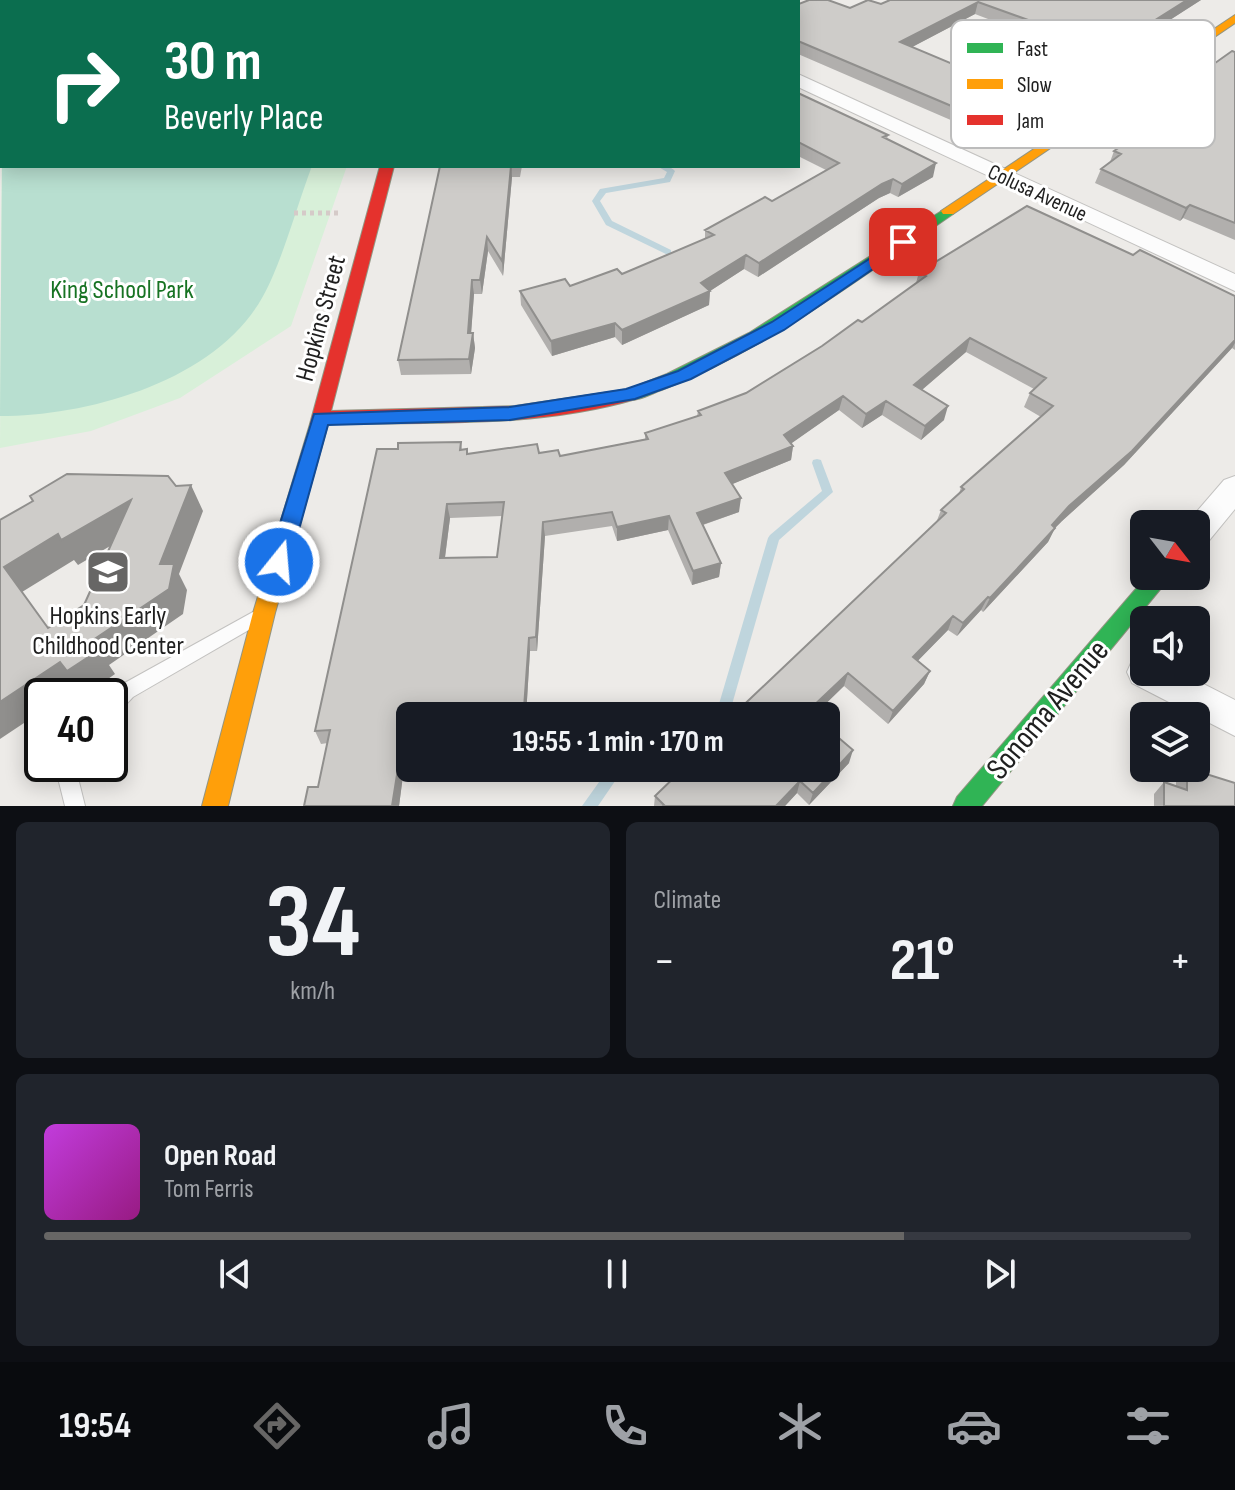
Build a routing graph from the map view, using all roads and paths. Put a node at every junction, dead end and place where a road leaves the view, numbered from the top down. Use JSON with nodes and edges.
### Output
{"nodes":[{"id":1,"x":1235,"y":18,"type":"edge"},
{"id":2,"x":1215,"y":31,"type":"edge"},
{"id":3,"x":800,"y":81,"type":"edge"},
{"id":4,"x":1042,"y":148,"type":"edge"},
{"id":5,"x":386,"y":168,"type":"edge"},
{"id":6,"x":1002,"y":175,"type":"junction"},
{"id":7,"x":374,"y":212,"type":"junction"},
{"id":8,"x":294,"y":213,"type":"dead end"},
{"id":9,"x":1235,"y":283,"type":"edge"},
{"id":10,"x":321,"y":418,"type":"junction"},
{"id":11,"x":1235,"y":488,"type":"edge"},
{"id":12,"x":1210,"y":517,"type":"edge"},
{"id":13,"x":1148,"y":590,"type":"edge"},
{"id":14,"x":264,"y":613,"type":"junction"},
{"id":15,"x":1103,"y":643,"type":"junction"},
{"id":16,"x":1130,"y":662,"type":"edge"},
{"id":17,"x":1171,"y":686,"type":"edge"},
{"id":18,"x":128,"y":690,"type":"edge"},
{"id":19,"x":1235,"y":719,"type":"edge"},
{"id":20,"x":69,"y":782,"type":"edge"},
{"id":21,"x":75,"y":806,"type":"edge"},
{"id":22,"x":215,"y":806,"type":"edge"},
{"id":23,"x":966,"y":806,"type":"edge"}],
"edges":[{"from":1,"to":2,"type":"street"},
{"from":3,"to":6,"type":"street","name":"Colusa Avenue"},
{"from":4,"to":6,"type":"street"},
{"from":5,"to":7,"type":"street","name":"Hopkins Street"},
{"from":6,"to":9,"type":"street","name":"Colusa Avenue"},
{"from":6,"to":10,"type":"street"},
{"from":7,"to":8,"type":"path"},
{"from":7,"to":10,"type":"street","name":"Hopkins Street"},
{"from":10,"to":14,"type":"street","name":"Hopkins Street"},
{"from":11,"to":12,"type":"street"},
{"from":13,"to":15,"type":"street","name":"Sonoma Avenue"},
{"from":14,"to":18,"type":"lane"},
{"from":14,"to":22,"type":"street","name":"Hopkins Street"},
{"from":15,"to":16,"type":"street"},
{"from":15,"to":23,"type":"street","name":"Sonoma Avenue"},
{"from":17,"to":19,"type":"street"},
{"from":20,"to":21,"type":"lane"}]}
